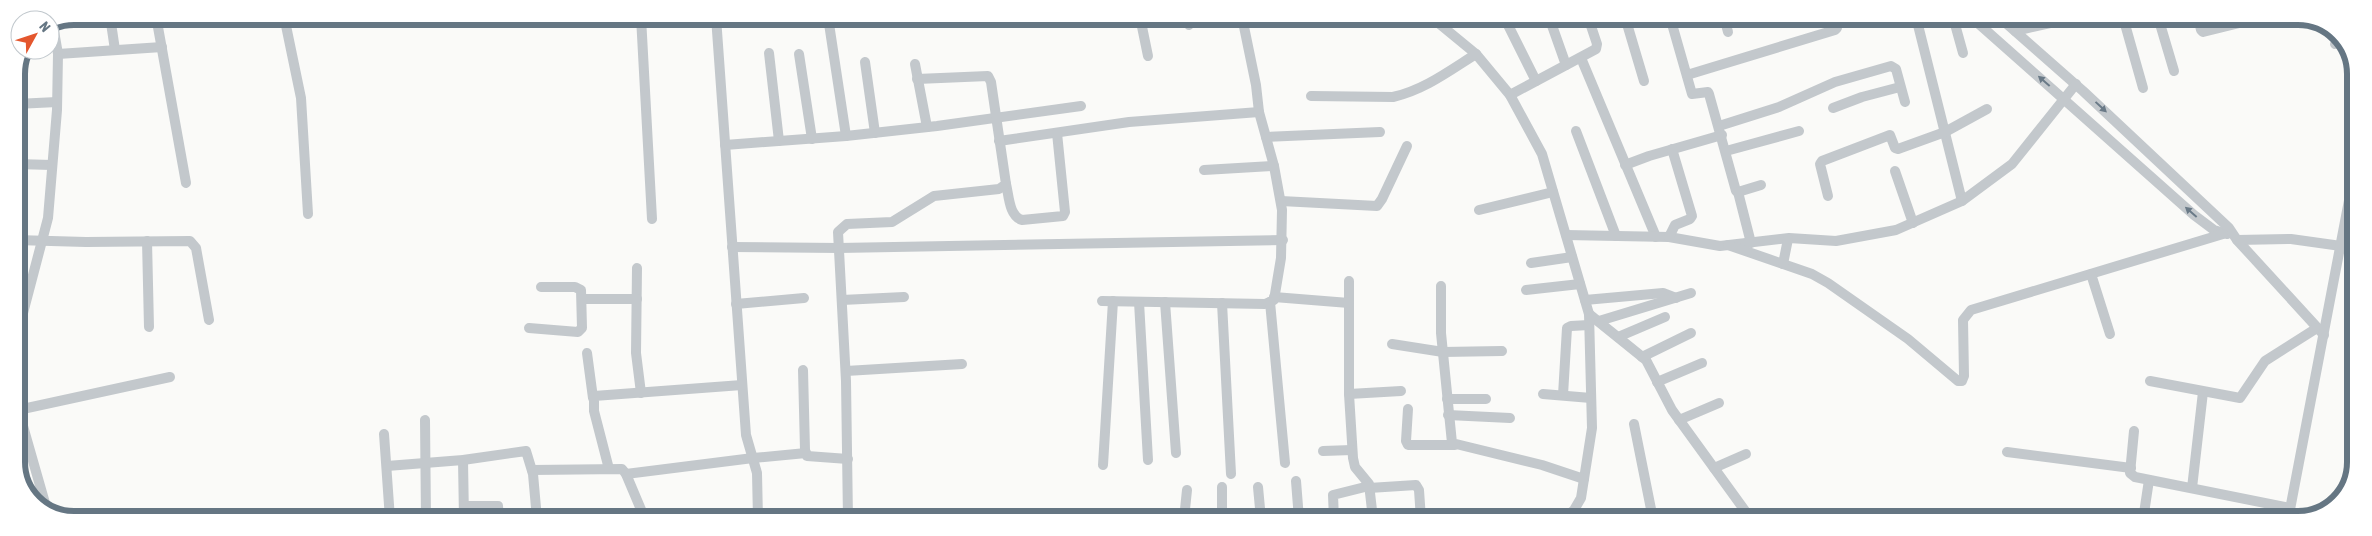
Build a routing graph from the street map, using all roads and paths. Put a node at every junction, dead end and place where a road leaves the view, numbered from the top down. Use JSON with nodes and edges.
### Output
{"nodes":[{"id":1,"x":111,"y":25,"type":"edge"},
{"id":2,"x":158,"y":25,"type":"edge"},
{"id":3,"x":286,"y":25,"type":"edge"},
{"id":4,"x":641,"y":25,"type":"edge"},
{"id":5,"x":717,"y":25,"type":"edge"},
{"id":6,"x":829,"y":25,"type":"edge"},
{"id":7,"x":1142,"y":25,"type":"edge"},
{"id":8,"x":1244,"y":25,"type":"edge"},
{"id":9,"x":1441,"y":25,"type":"edge"},
{"id":10,"x":1508,"y":25,"type":"edge"},
{"id":11,"x":1552,"y":25,"type":"edge"},
{"id":12,"x":1591,"y":25,"type":"edge"},
{"id":13,"x":1627,"y":25,"type":"edge"},
{"id":14,"x":1672,"y":25,"type":"edge"},
{"id":15,"x":1726,"y":25,"type":"edge"},
{"id":16,"x":1836,"y":25,"type":"edge"},
{"id":17,"x":1918,"y":25,"type":"edge"},
{"id":18,"x":1955,"y":25,"type":"edge"},
{"id":19,"x":1980,"y":25,"type":"edge"},
{"id":20,"x":2008,"y":25,"type":"edge"},
{"id":21,"x":2034,"y":25,"type":"edge"},
{"id":22,"x":2125,"y":25,"type":"edge"},
{"id":23,"x":2160,"y":25,"type":"edge"},
{"id":24,"x":2200,"y":25,"type":"edge"},
{"id":25,"x":2232,"y":25,"type":"edge"},
{"id":26,"x":2015,"y":31,"type":"junction"},
{"id":27,"x":1728,"y":32,"type":"dead end"},
{"id":28,"x":162,"y":47,"type":"junction"},
{"id":29,"x":115,"y":50,"type":"junction"},
{"id":30,"x":769,"y":52,"type":"dead end"},
{"id":31,"x":1963,"y":53,"type":"dead end"},
{"id":32,"x":60,"y":54,"type":"edge"},
{"id":33,"x":799,"y":54,"type":"dead end"},
{"id":34,"x":1476,"y":54,"type":"junction"},
{"id":35,"x":1148,"y":56,"type":"dead end"},
{"id":36,"x":1581,"y":58,"type":"junction"},
{"id":37,"x":58,"y":60,"type":"edge"},
{"id":38,"x":865,"y":62,"type":"dead end"},
{"id":39,"x":914,"y":64,"type":"dead end"},
{"id":40,"x":1566,"y":65,"type":"junction"},
{"id":41,"x":2174,"y":71,"type":"dead end"},
{"id":42,"x":1687,"y":75,"type":"junction"},
{"id":43,"x":917,"y":79,"type":"junction"},
{"id":44,"x":1536,"y":81,"type":"junction"},
{"id":45,"x":1644,"y":81,"type":"dead end"},
{"id":46,"x":2076,"y":84,"type":"junction"},
{"id":47,"x":1900,"y":87,"type":"junction"},
{"id":48,"x":2143,"y":88,"type":"dead end"},
{"id":49,"x":1510,"y":94,"type":"junction"},
{"id":50,"x":1311,"y":96,"type":"dead end"},
{"id":51,"x":2064,"y":99,"type":"junction"},
{"id":52,"x":57,"y":102,"type":"junction"},
{"id":53,"x":1905,"y":102,"type":"dead end"},
{"id":54,"x":25,"y":104,"type":"edge"},
{"id":55,"x":1081,"y":106,"type":"dead end"},
{"id":56,"x":1833,"y":108,"type":"dead end"},
{"id":57,"x":1987,"y":109,"type":"dead end"},
{"id":58,"x":1259,"y":112,"type":"junction"},
{"id":59,"x":995,"y":118,"type":"junction"},
{"id":60,"x":927,"y":127,"type":"junction"},
{"id":61,"x":1720,"y":130,"type":"junction"},
{"id":62,"x":1576,"y":131,"type":"dead end"},
{"id":63,"x":1799,"y":131,"type":"dead end"},
{"id":64,"x":1380,"y":132,"type":"dead end"},
{"id":65,"x":1945,"y":132,"type":"junction"},
{"id":66,"x":875,"y":133,"type":"junction"},
{"id":67,"x":1057,"y":133,"type":"junction"},
{"id":68,"x":846,"y":136,"type":"junction"},
{"id":69,"x":1266,"y":137,"type":"junction"},
{"id":70,"x":812,"y":138,"type":"junction"},
{"id":71,"x":779,"y":141,"type":"junction"},
{"id":72,"x":998,"y":141,"type":"junction"},
{"id":73,"x":725,"y":145,"type":"junction"},
{"id":74,"x":1407,"y":146,"type":"dead end"},
{"id":75,"x":1672,"y":149,"type":"junction"},
{"id":76,"x":1726,"y":151,"type":"junction"},
{"id":77,"x":25,"y":164,"type":"edge"},
{"id":78,"x":52,"y":165,"type":"junction"},
{"id":79,"x":1625,"y":165,"type":"junction"},
{"id":80,"x":1274,"y":166,"type":"junction"},
{"id":81,"x":1204,"y":170,"type":"dead end"},
{"id":82,"x":1895,"y":171,"type":"dead end"},
{"id":83,"x":186,"y":183,"type":"dead end"},
{"id":84,"x":1006,"y":184,"type":"junction"},
{"id":85,"x":1761,"y":185,"type":"dead end"},
{"id":86,"x":1553,"y":192,"type":"junction"},
{"id":87,"x":1738,"y":192,"type":"junction"},
{"id":88,"x":1828,"y":196,"type":"dead end"},
{"id":89,"x":1962,"y":201,"type":"junction"},
{"id":90,"x":1281,"y":202,"type":"junction"},
{"id":91,"x":1478,"y":210,"type":"dead end"},
{"id":92,"x":2347,"y":213,"type":"edge"},
{"id":93,"x":308,"y":214,"type":"dead end"},
{"id":94,"x":652,"y":219,"type":"dead end"},
{"id":95,"x":1913,"y":223,"type":"junction"},
{"id":96,"x":1566,"y":235,"type":"junction"},
{"id":97,"x":1616,"y":236,"type":"junction"},
{"id":98,"x":2231,"y":236,"type":"junction"},
{"id":99,"x":1656,"y":237,"type":"junction"},
{"id":100,"x":1669,"y":237,"type":"junction"},
{"id":101,"x":1788,"y":239,"type":"junction"},
{"id":102,"x":25,"y":240,"type":"edge"},
{"id":103,"x":42,"y":240,"type":"junction"},
{"id":104,"x":1282,"y":240,"type":"junction"},
{"id":105,"x":147,"y":241,"type":"junction"},
{"id":106,"x":1750,"y":243,"type":"junction"},
{"id":107,"x":1728,"y":245,"type":"junction"},
{"id":108,"x":2341,"y":246,"type":"junction"},
{"id":109,"x":732,"y":247,"type":"junction"},
{"id":110,"x":839,"y":248,"type":"junction"},
{"id":111,"x":1572,"y":257,"type":"junction"},
{"id":112,"x":1531,"y":263,"type":"dead end"},
{"id":113,"x":1783,"y":264,"type":"junction"},
{"id":114,"x":637,"y":268,"type":"dead end"},
{"id":115,"x":2091,"y":274,"type":"junction"},
{"id":116,"x":1349,"y":281,"type":"dead end"},
{"id":117,"x":1580,"y":284,"type":"junction"},
{"id":118,"x":1441,"y":286,"type":"dead end"},
{"id":119,"x":541,"y":287,"type":"dead end"},
{"id":120,"x":1526,"y":290,"type":"dead end"},
{"id":121,"x":1691,"y":293,"type":"dead end"},
{"id":122,"x":904,"y":297,"type":"dead end"},
{"id":123,"x":637,"y":298,"type":"junction"},
{"id":124,"x":804,"y":298,"type":"dead end"},
{"id":125,"x":1676,"y":298,"type":"junction"},
{"id":126,"x":582,"y":299,"type":"junction"},
{"id":127,"x":842,"y":300,"type":"junction"},
{"id":128,"x":1272,"y":300,"type":"junction"},
{"id":129,"x":1585,"y":300,"type":"junction"},
{"id":130,"x":1102,"y":301,"type":"dead end"},
{"id":131,"x":1113,"y":301,"type":"junction"},
{"id":132,"x":1139,"y":302,"type":"junction"},
{"id":133,"x":1165,"y":302,"type":"junction"},
{"id":134,"x":25,"y":303,"type":"edge"},
{"id":135,"x":1222,"y":303,"type":"junction"},
{"id":136,"x":1349,"y":303,"type":"junction"},
{"id":137,"x":736,"y":304,"type":"junction"},
{"id":138,"x":1666,"y":317,"type":"dead end"},
{"id":139,"x":209,"y":320,"type":"dead end"},
{"id":140,"x":1594,"y":323,"type":"junction"},
{"id":141,"x":149,"y":327,"type":"dead end"},
{"id":142,"x":529,"y":328,"type":"dead end"},
{"id":143,"x":2320,"y":332,"type":"junction"},
{"id":144,"x":1691,"y":333,"type":"dead end"},
{"id":145,"x":2110,"y":334,"type":"dead end"},
{"id":146,"x":1618,"y":337,"type":"junction"},
{"id":147,"x":1392,"y":344,"type":"dead end"},
{"id":148,"x":1502,"y":351,"type":"dead end"},
{"id":149,"x":1443,"y":352,"type":"junction"},
{"id":150,"x":587,"y":353,"type":"dead end"},
{"id":151,"x":1642,"y":357,"type":"junction"},
{"id":152,"x":1702,"y":362,"type":"dead end"},
{"id":153,"x":962,"y":364,"type":"dead end"},
{"id":154,"x":803,"y":370,"type":"dead end"},
{"id":155,"x":846,"y":371,"type":"junction"},
{"id":156,"x":170,"y":377,"type":"dead end"},
{"id":157,"x":2150,"y":381,"type":"dead end"},
{"id":158,"x":1658,"y":382,"type":"junction"},
{"id":159,"x":742,"y":385,"type":"junction"},
{"id":160,"x":1401,"y":391,"type":"dead end"},
{"id":161,"x":2203,"y":392,"type":"junction"},
{"id":162,"x":641,"y":393,"type":"junction"},
{"id":163,"x":1349,"y":394,"type":"junction"},
{"id":164,"x":1543,"y":394,"type":"dead end"},
{"id":165,"x":1563,"y":395,"type":"junction"},
{"id":166,"x":593,"y":398,"type":"junction"},
{"id":167,"x":1591,"y":398,"type":"junction"},
{"id":168,"x":1447,"y":399,"type":"junction"},
{"id":169,"x":1486,"y":399,"type":"dead end"},
{"id":170,"x":1719,"y":403,"type":"dead end"},
{"id":171,"x":25,"y":405,"type":"edge"},
{"id":172,"x":1408,"y":409,"type":"dead end"},
{"id":173,"x":1448,"y":415,"type":"junction"},
{"id":174,"x":1510,"y":418,"type":"dead end"},
{"id":175,"x":425,"y":420,"type":"dead end"},
{"id":176,"x":1679,"y":420,"type":"junction"},
{"id":177,"x":1634,"y":424,"type":"dead end"},
{"id":178,"x":2134,"y":431,"type":"dead end"},
{"id":179,"x":25,"y":434,"type":"edge"},
{"id":180,"x":384,"y":434,"type":"dead end"},
{"id":181,"x":1455,"y":445,"type":"junction"},
{"id":182,"x":1352,"y":450,"type":"junction"},
{"id":183,"x":1323,"y":451,"type":"dead end"},
{"id":184,"x":2008,"y":452,"type":"dead end"},
{"id":185,"x":806,"y":453,"type":"junction"},
{"id":186,"x":1176,"y":453,"type":"dead end"},
{"id":187,"x":1746,"y":454,"type":"dead end"},
{"id":188,"x":753,"y":458,"type":"junction"},
{"id":189,"x":848,"y":459,"type":"junction"},
{"id":190,"x":464,"y":460,"type":"junction"},
{"id":191,"x":1148,"y":460,"type":"dead end"},
{"id":192,"x":425,"y":463,"type":"junction"},
{"id":193,"x":1286,"y":463,"type":"dead end"},
{"id":194,"x":1102,"y":465,"type":"dead end"},
{"id":195,"x":387,"y":466,"type":"junction"},
{"id":196,"x":1714,"y":468,"type":"junction"},
{"id":197,"x":2131,"y":468,"type":"junction"},
{"id":198,"x":609,"y":469,"type":"junction"},
{"id":199,"x":532,"y":470,"type":"junction"},
{"id":200,"x":626,"y":474,"type":"junction"},
{"id":201,"x":1232,"y":474,"type":"dead end"},
{"id":202,"x":1584,"y":479,"type":"junction"},
{"id":203,"x":2149,"y":480,"type":"junction"},
{"id":204,"x":1296,"y":481,"type":"dead end"},
{"id":205,"x":1222,"y":487,"type":"dead end"},
{"id":206,"x":1369,"y":487,"type":"junction"},
{"id":207,"x":1258,"y":488,"type":"dead end"},
{"id":208,"x":2192,"y":488,"type":"junction"},
{"id":209,"x":1187,"y":490,"type":"dead end"},
{"id":210,"x":44,"y":501,"type":"edge"},
{"id":211,"x":464,"y":506,"type":"junction"},
{"id":212,"x":2290,"y":508,"type":"junction"},
{"id":213,"x":390,"y":511,"type":"edge"},
{"id":214,"x":426,"y":511,"type":"edge"},
{"id":215,"x":464,"y":511,"type":"edge"},
{"id":216,"x":499,"y":511,"type":"edge"},
{"id":217,"x":536,"y":511,"type":"edge"},
{"id":218,"x":642,"y":511,"type":"edge"},
{"id":219,"x":758,"y":511,"type":"edge"},
{"id":220,"x":848,"y":511,"type":"edge"},
{"id":221,"x":1185,"y":511,"type":"edge"},
{"id":222,"x":1222,"y":511,"type":"edge"},
{"id":223,"x":1260,"y":511,"type":"edge"},
{"id":224,"x":1298,"y":511,"type":"edge"},
{"id":225,"x":1334,"y":511,"type":"edge"},
{"id":226,"x":1373,"y":511,"type":"edge"},
{"id":227,"x":1420,"y":511,"type":"edge"},
{"id":228,"x":1572,"y":511,"type":"edge"},
{"id":229,"x":1651,"y":511,"type":"edge"},
{"id":230,"x":1745,"y":511,"type":"edge"},
{"id":231,"x":2144,"y":511,"type":"edge"},
{"id":232,"x":2290,"y":511,"type":"edge"}],
"edges":[{"from":1,"to":29,"type":"street"},
{"from":2,"to":28,"type":"street"},
{"from":3,"to":93,"type":"street"},
{"from":4,"to":94,"type":"street"},
{"from":5,"to":73,"type":"street"},
{"from":6,"to":68,"type":"street"},
{"from":7,"to":35,"type":"street"},
{"from":8,"to":58,"type":"street"},
{"from":9,"to":34,"type":"street"},
{"from":10,"to":44,"type":"street"},
{"from":11,"to":40,"type":"street"},
{"from":12,"to":36,"type":"street"},
{"from":13,"to":45,"type":"street"},
{"from":14,"to":42,"type":"street"},
{"from":15,"to":27,"type":"street"},
{"from":16,"to":42,"type":"street"},
{"from":17,"to":65,"type":"street"},
{"from":18,"to":31,"type":"street"},
{"from":51,"to":19,"type":"street","one_way":true},
{"from":20,"to":26,"type":"street"},
{"from":21,"to":26,"type":"street"},
{"from":22,"to":48,"type":"street"},
{"from":23,"to":41,"type":"street"},
{"from":24,"to":25,"type":"street"},
{"from":26,"to":46,"type":"street"},
{"from":28,"to":29,"type":"street"},
{"from":28,"to":83,"type":"street"},
{"from":29,"to":32,"type":"street"},
{"from":30,"to":71,"type":"street"},
{"from":33,"to":70,"type":"street"},
{"from":34,"to":49,"type":"street"},
{"from":34,"to":50,"type":"street"},
{"from":36,"to":40,"type":"street"},
{"from":36,"to":79,"type":"street"},
{"from":37,"to":52,"type":"street"},
{"from":38,"to":66,"type":"street"},
{"from":39,"to":43,"type":"street"},
{"from":40,"to":44,"type":"street"},
{"from":42,"to":61,"type":"street"},
{"from":43,"to":59,"type":"street"},
{"from":43,"to":60,"type":"street"},
{"from":44,"to":49,"type":"street"},
{"from":46,"to":51,"type":"street"},
{"from":46,"to":98,"type":"street","one_way":true},
{"from":47,"to":53,"type":"street"},
{"from":47,"to":56,"type":"street"},
{"from":47,"to":61,"type":"street"},
{"from":49,"to":86,"type":"street"},
{"from":51,"to":89,"type":"street"},
{"from":98,"to":51,"type":"street","one_way":true},
{"from":52,"to":54,"type":"street"},
{"from":52,"to":78,"type":"street"},
{"from":55,"to":59,"type":"street"},
{"from":57,"to":65,"type":"street"},
{"from":58,"to":67,"type":"street"},
{"from":58,"to":69,"type":"street"},
{"from":59,"to":60,"type":"street"},
{"from":59,"to":72,"type":"street"},
{"from":60,"to":66,"type":"street"},
{"from":61,"to":75,"type":"street"},
{"from":61,"to":76,"type":"street"},
{"from":62,"to":97,"type":"street"},
{"from":63,"to":76,"type":"street"},
{"from":64,"to":69,"type":"street"},
{"from":65,"to":88,"type":"street"},
{"from":65,"to":89,"type":"street"},
{"from":66,"to":68,"type":"street"},
{"from":67,"to":72,"type":"street"},
{"from":67,"to":84,"type":"street"},
{"from":68,"to":70,"type":"street"},
{"from":69,"to":80,"type":"street"},
{"from":70,"to":71,"type":"street"},
{"from":71,"to":73,"type":"street"},
{"from":72,"to":84,"type":"street"},
{"from":73,"to":109,"type":"street"},
{"from":74,"to":90,"type":"street"},
{"from":75,"to":79,"type":"street"},
{"from":75,"to":100,"type":"street"},
{"from":76,"to":87,"type":"street"},
{"from":77,"to":78,"type":"street"},
{"from":78,"to":103,"type":"street"},
{"from":79,"to":99,"type":"street"},
{"from":80,"to":81,"type":"street"},
{"from":80,"to":90,"type":"street"},
{"from":82,"to":95,"type":"street"},
{"from":84,"to":110,"type":"street"},
{"from":85,"to":87,"type":"street"},
{"from":86,"to":91,"type":"street"},
{"from":86,"to":96,"type":"street"},
{"from":87,"to":106,"type":"street"},
{"from":89,"to":95,"type":"street"},
{"from":90,"to":104,"type":"street"},
{"from":92,"to":108,"type":"street"},
{"from":95,"to":101,"type":"street"},
{"from":96,"to":97,"type":"street"},
{"from":96,"to":111,"type":"street"},
{"from":97,"to":99,"type":"street"},
{"from":98,"to":108,"type":"street"},
{"from":98,"to":115,"type":"street"},
{"from":98,"to":143,"type":"street"},
{"from":99,"to":100,"type":"street"},
{"from":100,"to":107,"type":"street"},
{"from":101,"to":106,"type":"street"},
{"from":101,"to":113,"type":"street"},
{"from":102,"to":103,"type":"street"},
{"from":103,"to":105,"type":"street"},
{"from":103,"to":134,"type":"street"},
{"from":104,"to":110,"type":"street"},
{"from":104,"to":128,"type":"street"},
{"from":105,"to":139,"type":"street"},
{"from":105,"to":141,"type":"street"},
{"from":106,"to":107,"type":"street"},
{"from":107,"to":113,"type":"street"},
{"from":108,"to":143,"type":"street"},
{"from":109,"to":110,"type":"street"},
{"from":109,"to":137,"type":"street"},
{"from":110,"to":127,"type":"street"},
{"from":111,"to":112,"type":"street"},
{"from":111,"to":117,"type":"street"},
{"from":113,"to":115,"type":"street"},
{"from":114,"to":123,"type":"street"},
{"from":115,"to":145,"type":"street"},
{"from":116,"to":136,"type":"street"},
{"from":117,"to":120,"type":"street"},
{"from":117,"to":129,"type":"street"},
{"from":118,"to":149,"type":"street"},
{"from":119,"to":126,"type":"street"},
{"from":121,"to":125,"type":"street"},
{"from":122,"to":127,"type":"street"},
{"from":123,"to":126,"type":"street"},
{"from":123,"to":162,"type":"street"},
{"from":124,"to":137,"type":"street"},
{"from":125,"to":129,"type":"street"},
{"from":125,"to":140,"type":"street"},
{"from":126,"to":142,"type":"street"},
{"from":127,"to":155,"type":"street"},
{"from":128,"to":135,"type":"street"},
{"from":128,"to":136,"type":"street"},
{"from":128,"to":193,"type":"street"},
{"from":129,"to":140,"type":"street"},
{"from":130,"to":131,"type":"street"},
{"from":131,"to":132,"type":"street"},
{"from":131,"to":194,"type":"street"},
{"from":132,"to":133,"type":"street"},
{"from":132,"to":191,"type":"street"},
{"from":133,"to":135,"type":"street"},
{"from":133,"to":186,"type":"street"},
{"from":135,"to":201,"type":"street"},
{"from":136,"to":163,"type":"street"},
{"from":137,"to":159,"type":"street"},
{"from":138,"to":146,"type":"street"},
{"from":140,"to":146,"type":"street"},
{"from":140,"to":165,"type":"street"},
{"from":140,"to":167,"type":"street"},
{"from":143,"to":161,"type":"street"},
{"from":143,"to":212,"type":"street"},
{"from":144,"to":151,"type":"street"},
{"from":146,"to":151,"type":"street"},
{"from":147,"to":149,"type":"street"},
{"from":148,"to":149,"type":"street"},
{"from":149,"to":168,"type":"street"},
{"from":150,"to":166,"type":"street"},
{"from":151,"to":158,"type":"street"},
{"from":152,"to":158,"type":"street"},
{"from":153,"to":155,"type":"street"},
{"from":154,"to":185,"type":"street"},
{"from":155,"to":189,"type":"street"},
{"from":156,"to":171,"type":"street"},
{"from":157,"to":161,"type":"street"},
{"from":158,"to":176,"type":"street"},
{"from":159,"to":162,"type":"street"},
{"from":159,"to":188,"type":"street"},
{"from":160,"to":163,"type":"street"},
{"from":161,"to":208,"type":"street"},
{"from":162,"to":166,"type":"street"},
{"from":163,"to":182,"type":"street"},
{"from":164,"to":165,"type":"street"},
{"from":165,"to":167,"type":"street"},
{"from":166,"to":198,"type":"street"},
{"from":167,"to":202,"type":"street"},
{"from":168,"to":169,"type":"street"},
{"from":168,"to":173,"type":"street"},
{"from":170,"to":176,"type":"street"},
{"from":172,"to":181,"type":"street"},
{"from":173,"to":174,"type":"street"},
{"from":173,"to":181,"type":"street"},
{"from":175,"to":192,"type":"street"},
{"from":176,"to":196,"type":"street"},
{"from":177,"to":229,"type":"street"},
{"from":178,"to":197,"type":"street"},
{"from":179,"to":210,"type":"street"},
{"from":180,"to":195,"type":"street"},
{"from":181,"to":202,"type":"street"},
{"from":182,"to":183,"type":"street"},
{"from":182,"to":206,"type":"street"},
{"from":184,"to":197,"type":"street"},
{"from":185,"to":188,"type":"street"},
{"from":185,"to":189,"type":"street"},
{"from":187,"to":196,"type":"street"},
{"from":188,"to":200,"type":"street"},
{"from":188,"to":219,"type":"street"},
{"from":189,"to":220,"type":"street"},
{"from":190,"to":192,"type":"street"},
{"from":190,"to":199,"type":"street"},
{"from":190,"to":211,"type":"street"},
{"from":192,"to":195,"type":"street"},
{"from":192,"to":214,"type":"street"},
{"from":195,"to":213,"type":"street"},
{"from":196,"to":230,"type":"street"},
{"from":197,"to":203,"type":"street"},
{"from":198,"to":199,"type":"street"},
{"from":198,"to":200,"type":"street"},
{"from":199,"to":217,"type":"street"},
{"from":200,"to":218,"type":"street"},
{"from":202,"to":228,"type":"street"},
{"from":203,"to":208,"type":"street"},
{"from":203,"to":231,"type":"street"},
{"from":204,"to":224,"type":"street"},
{"from":205,"to":222,"type":"street"},
{"from":206,"to":225,"type":"street"},
{"from":206,"to":226,"type":"street"},
{"from":206,"to":227,"type":"street"},
{"from":207,"to":223,"type":"street"},
{"from":208,"to":212,"type":"street"},
{"from":209,"to":221,"type":"street"},
{"from":211,"to":215,"type":"street"},
{"from":211,"to":216,"type":"street"},
{"from":212,"to":232,"type":"street"}]}
